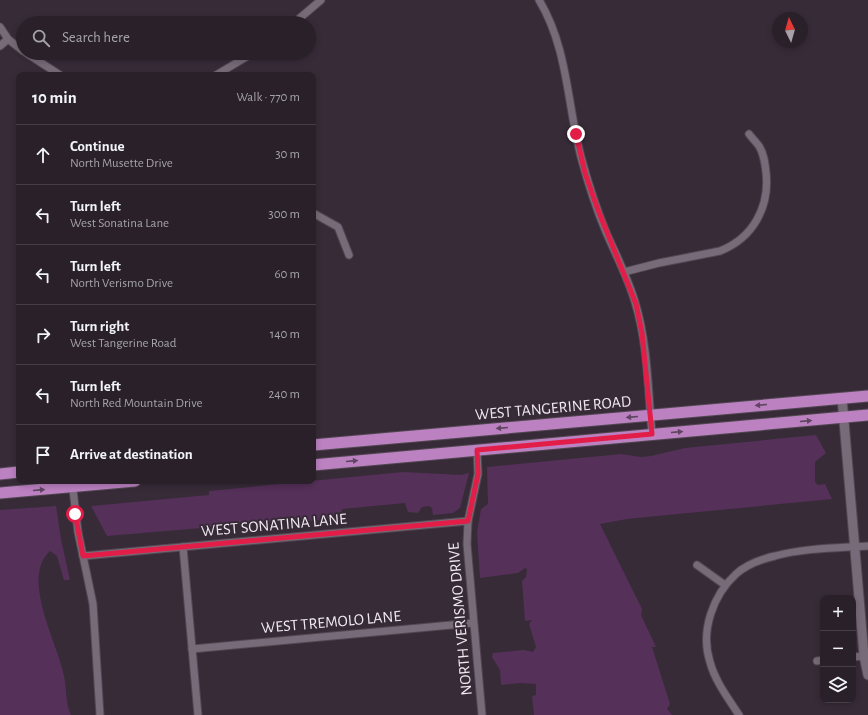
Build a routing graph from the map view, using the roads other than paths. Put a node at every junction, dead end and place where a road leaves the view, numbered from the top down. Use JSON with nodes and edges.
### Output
{"nodes":[{"id":1,"x":322,"y":0,"type":"edge"},
{"id":2,"x":539,"y":0,"type":"edge"},
{"id":3,"x":303,"y":16,"type":"edge"},
{"id":4,"x":0,"y":27,"type":"edge"},
{"id":5,"x":8,"y":39,"type":"junction"},
{"id":6,"x":16,"y":45,"type":"edge"},
{"id":7,"x":0,"y":46,"type":"edge"},
{"id":8,"x":37,"y":60,"type":"edge"},
{"id":9,"x":241,"y":60,"type":"edge"},
{"id":10,"x":55,"y":72,"type":"edge"},
{"id":11,"x":221,"y":72,"type":"edge"},
{"id":12,"x":749,"y":134,"type":"dead end"},
{"id":13,"x":316,"y":215,"type":"edge"},
{"id":14,"x":349,"y":255,"type":"dead end"},
{"id":15,"x":624,"y":272,"type":"junction"},
{"id":16,"x":868,"y":396,"type":"edge"},
{"id":17,"x":842,"y":398,"type":"junction"},
{"id":18,"x":650,"y":415,"type":"junction"},
{"id":19,"x":868,"y":415,"type":"edge"},
{"id":20,"x":844,"y":418,"type":"junction"},
{"id":21,"x":652,"y":434,"type":"junction"},
{"id":22,"x":316,"y":446,"type":"edge"},
{"id":23,"x":477,"y":450,"type":"junction"},
{"id":24,"x":316,"y":465,"type":"edge"},
{"id":25,"x":16,"y":472,"type":"edge"},
{"id":26,"x":0,"y":474,"type":"edge"},
{"id":27,"x":72,"y":484,"type":"edge"},
{"id":28,"x":0,"y":493,"type":"edge"},
{"id":29,"x":468,"y":521,"type":"junction"},
{"id":30,"x":868,"y":546,"type":"edge"},
{"id":31,"x":183,"y":547,"type":"junction"},
{"id":32,"x":855,"y":547,"type":"junction"},
{"id":33,"x":83,"y":556,"type":"junction"},
{"id":34,"x":697,"y":564,"type":"dead end"},
{"id":35,"x":725,"y":585,"type":"junction"},
{"id":36,"x":473,"y":623,"type":"junction"},
{"id":37,"x":192,"y":649,"type":"junction"},
{"id":38,"x":864,"y":656,"type":"junction"},
{"id":39,"x":856,"y":657,"type":"edge"},
{"id":40,"x":868,"y":675,"type":"edge"},
{"id":41,"x":100,"y":715,"type":"edge"},
{"id":42,"x":198,"y":715,"type":"edge"},
{"id":43,"x":482,"y":715,"type":"edge"},
{"id":44,"x":739,"y":715,"type":"edge"}],
"edges":[{"from":1,"to":3,"type":"street"},
{"from":2,"to":15,"type":"street"},
{"from":4,"to":5,"type":"street"},
{"from":5,"to":6,"type":"street"},
{"from":5,"to":7,"type":"street"},
{"from":8,"to":10,"type":"street"},
{"from":9,"to":11,"type":"street"},
{"from":12,"to":15,"type":"street"},
{"from":13,"to":14,"type":"street"},
{"from":15,"to":18,"type":"street"},
{"from":16,"to":17,"type":"main road","name":"WEST TANGERINE ROAD"},
{"from":17,"to":18,"type":"main road","name":"WEST TANGERINE ROAD","one_way":true},
{"from":17,"to":20,"type":"street"},
{"from":18,"to":21,"type":"street"},
{"from":18,"to":22,"type":"main road","name":"WEST TANGERINE ROAD","one_way":true},
{"from":19,"to":20,"type":"main road"},
{"from":21,"to":20,"type":"main road","one_way":true},
{"from":20,"to":32,"type":"street"},
{"from":21,"to":23,"type":"main road"},
{"from":24,"to":23,"type":"main road","one_way":true},
{"from":23,"to":29,"type":"street","name":"NORTH VERISMO DRIVE"},
{"from":25,"to":26,"type":"main road"},
{"from":28,"to":27,"type":"main road","one_way":true},
{"from":27,"to":33,"type":"street"},
{"from":29,"to":31,"type":"street","name":"WEST SONATINA LANE"},
{"from":29,"to":36,"type":"street","name":"NORTH VERISMO DRIVE"},
{"from":30,"to":32,"type":"street"},
{"from":31,"to":33,"type":"street","name":"WEST SONATINA LANE"},
{"from":31,"to":37,"type":"street"},
{"from":32,"to":35,"type":"street"},
{"from":32,"to":38,"type":"street"},
{"from":33,"to":41,"type":"street"},
{"from":34,"to":35,"type":"street"},
{"from":35,"to":44,"type":"street"},
{"from":36,"to":37,"type":"street","name":"WEST TREMOLO LANE"},
{"from":36,"to":43,"type":"street","name":"NORTH VERISMO DRIVE"},
{"from":37,"to":42,"type":"street"},
{"from":38,"to":39,"type":"street"},
{"from":38,"to":40,"type":"street"}]}
